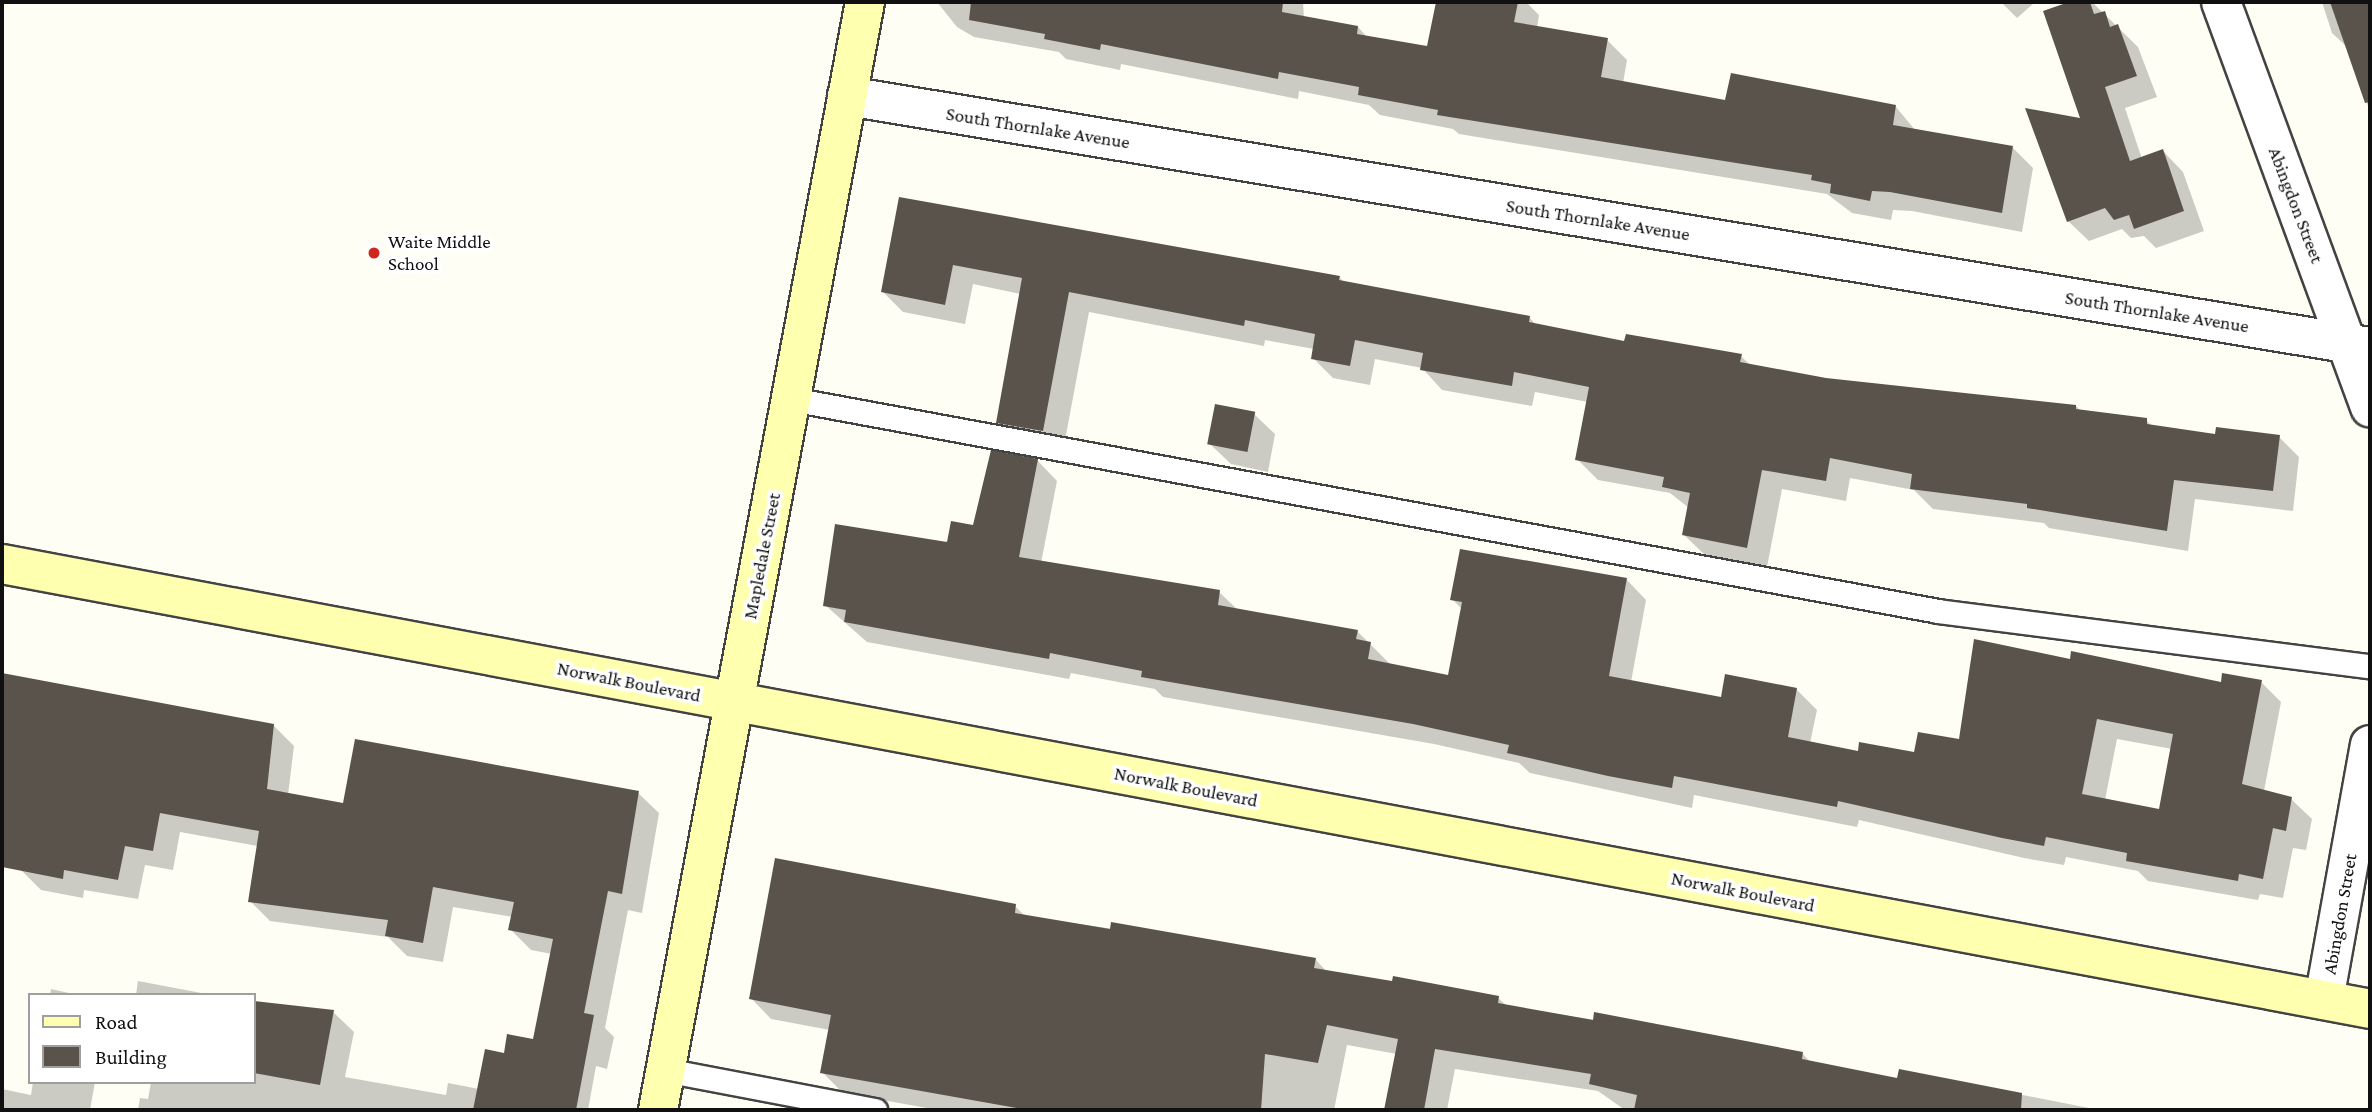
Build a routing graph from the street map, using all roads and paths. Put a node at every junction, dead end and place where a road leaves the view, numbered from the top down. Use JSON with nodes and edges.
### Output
{"nodes":[{"id":1,"x":865,"y":2,"type":"edge"},
{"id":2,"x":2221,"y":2,"type":"edge"},
{"id":3,"x":847,"y":96,"type":"junction"},
{"id":4,"x":2359,"y":346,"type":"edge"},
{"id":5,"x":791,"y":399,"type":"junction"},
{"id":6,"x":2370,"y":408,"type":"edge"},
{"id":7,"x":2,"y":564,"type":"edge"},
{"id":8,"x":2370,"y":666,"type":"edge"},
{"id":9,"x":734,"y":702,"type":"junction"},
{"id":10,"x":2370,"y":745,"type":"edge"},
{"id":11,"x":2324,"y":1000,"type":"junction"},
{"id":12,"x":2370,"y":1009,"type":"edge"},
{"id":13,"x":665,"y":1070,"type":"junction"},
{"id":14,"x":658,"y":1110,"type":"edge"},
{"id":15,"x":875,"y":1110,"type":"edge"}],
"edges":[{"from":1,"to":3,"type":"street","name":"Mapledale Street"},
{"from":2,"to":4,"type":"street","name":"Abingdon Street"},
{"from":3,"to":4,"type":"street","name":"South Thornlake Avenue"},
{"from":3,"to":5,"type":"street","name":"Mapledale Street"},
{"from":4,"to":6,"type":"street","name":"Abingdon Street"},
{"from":5,"to":8,"type":"lane"},
{"from":5,"to":9,"type":"street","name":"Mapledale Street"},
{"from":7,"to":9,"type":"street","name":"Norwalk Boulevard"},
{"from":9,"to":11,"type":"street","name":"Norwalk Boulevard"},
{"from":9,"to":13,"type":"street","name":"Mapledale Street"},
{"from":10,"to":11,"type":"street","name":"Abingdon Street"},
{"from":11,"to":12,"type":"street","name":"Norwalk Boulevard"},
{"from":13,"to":14,"type":"street","name":"Mapledale Street"},
{"from":13,"to":15,"type":"lane"}]}
